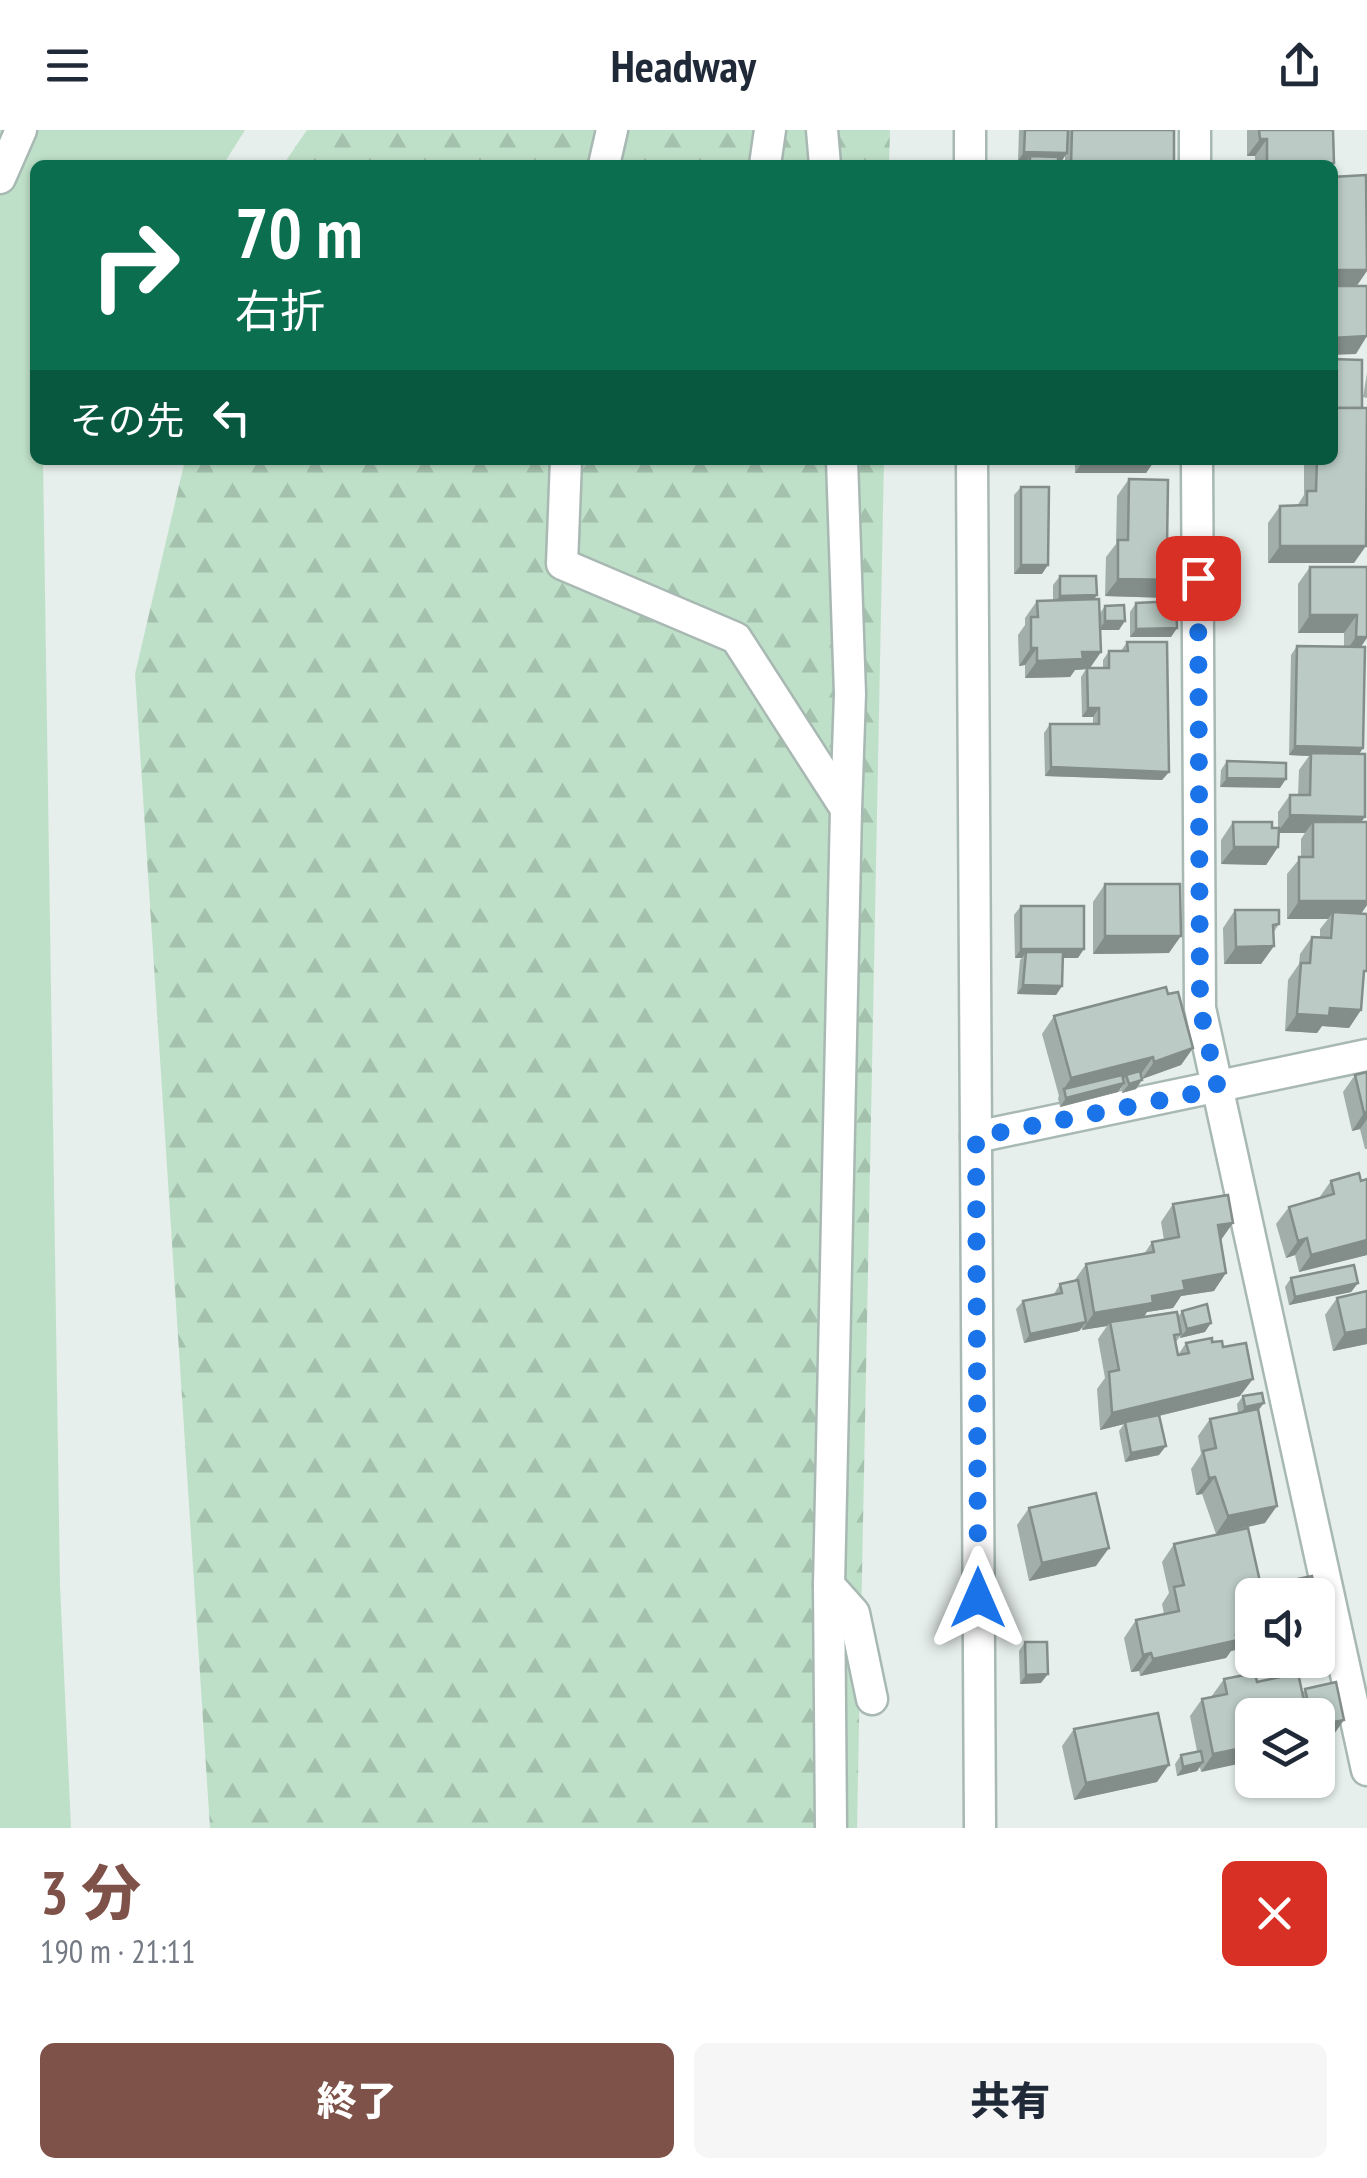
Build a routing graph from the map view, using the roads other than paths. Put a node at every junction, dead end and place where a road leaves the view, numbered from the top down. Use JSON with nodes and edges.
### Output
{"nodes":[{"id":1,"x":21,"y":130,"type":"edge"},
{"id":2,"x":612,"y":130,"type":"edge"},
{"id":3,"x":770,"y":130,"type":"edge"},
{"id":4,"x":822,"y":130,"type":"edge"},
{"id":5,"x":970,"y":130,"type":"edge"},
{"id":6,"x":1195,"y":130,"type":"edge"},
{"id":7,"x":605,"y":160,"type":"edge"},
{"id":8,"x":767,"y":160,"type":"edge"},
{"id":9,"x":825,"y":160,"type":"edge"},
{"id":10,"x":970,"y":160,"type":"edge"},
{"id":11,"x":1196,"y":160,"type":"edge"},
{"id":12,"x":0,"y":178,"type":"edge"},
{"id":13,"x":566,"y":465,"type":"edge"},
{"id":14,"x":842,"y":465,"type":"edge"},
{"id":15,"x":972,"y":465,"type":"edge"},
{"id":16,"x":1197,"y":465,"type":"edge"},
{"id":17,"x":846,"y":809,"type":"junction"},
{"id":18,"x":1367,"y":1055,"type":"edge"},
{"id":19,"x":1218,"y":1089,"type":"junction"},
{"id":20,"x":976,"y":1137,"type":"junction"},
{"id":21,"x":829,"y":1586,"type":"junction"},
{"id":22,"x":872,"y":1700,"type":"dead end"},
{"id":23,"x":1367,"y":1770,"type":"edge"},
{"id":24,"x":830,"y":1828,"type":"edge"},
{"id":25,"x":980,"y":1828,"type":"edge"}],
"edges":[{"from":1,"to":12,"type":"street"},
{"from":2,"to":7,"type":"street"},
{"from":3,"to":8,"type":"street"},
{"from":4,"to":9,"type":"street"},
{"from":5,"to":10,"type":"street"},
{"from":6,"to":11,"type":"street"},
{"from":13,"to":17,"type":"street"},
{"from":14,"to":17,"type":"street"},
{"from":15,"to":20,"type":"street"},
{"from":16,"to":19,"type":"street"},
{"from":17,"to":21,"type":"street"},
{"from":18,"to":19,"type":"street"},
{"from":19,"to":20,"type":"street"},
{"from":19,"to":23,"type":"street"},
{"from":20,"to":25,"type":"street"},
{"from":21,"to":22,"type":"street"},
{"from":21,"to":24,"type":"street"}]}
